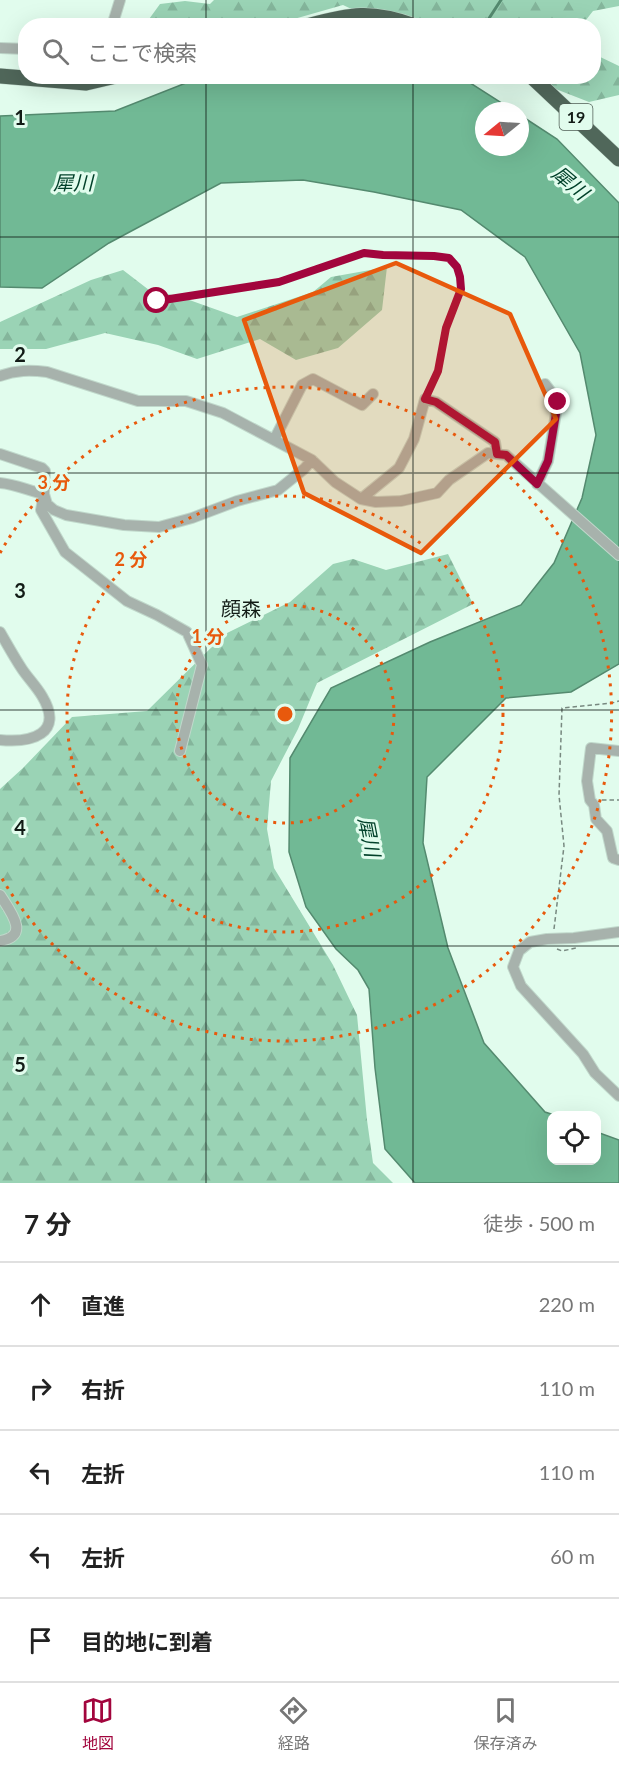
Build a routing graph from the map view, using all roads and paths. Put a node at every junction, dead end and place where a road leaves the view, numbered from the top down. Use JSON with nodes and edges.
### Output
{"nodes":[{"id":1,"x":120,"y":0,"type":"edge"},
{"id":2,"x":114,"y":18,"type":"edge"},
{"id":3,"x":335,"y":18,"type":"edge"},
{"id":4,"x":392,"y":18,"type":"edge"},
{"id":5,"x":0,"y":48,"type":"edge"},
{"id":6,"x":18,"y":49,"type":"edge"},
{"id":7,"x":0,"y":76,"type":"edge"},
{"id":8,"x":18,"y":77,"type":"edge"},
{"id":9,"x":539,"y":84,"type":"edge"},
{"id":10,"x":619,"y":159,"type":"edge"},
{"id":11,"x":157,"y":301,"type":"dead end"},
{"id":12,"x":0,"y":376,"type":"edge"},
{"id":13,"x":545,"y":384,"type":"dead end"},
{"id":14,"x":373,"y":394,"type":"dead end"},
{"id":15,"x":425,"y":399,"type":"junction"},
{"id":16,"x":274,"y":440,"type":"junction"},
{"id":17,"x":0,"y":454,"type":"edge"},
{"id":18,"x":497,"y":454,"type":"junction"},
{"id":19,"x":312,"y":460,"type":"junction"},
{"id":20,"x":0,"y":483,"type":"edge"},
{"id":21,"x":537,"y":484,"type":"junction"},
{"id":22,"x":44,"y":494,"type":"junction"},
{"id":23,"x":361,"y":500,"type":"junction"},
{"id":24,"x":619,"y":555,"type":"edge"},
{"id":25,"x":0,"y":632,"type":"edge"},
{"id":26,"x":619,"y":701,"type":"edge"},
{"id":27,"x":0,"y":740,"type":"edge"},
{"id":28,"x":180,"y":751,"type":"dead end"},
{"id":29,"x":619,"y":751,"type":"edge"},
{"id":30,"x":590,"y":800,"type":"junction"},
{"id":31,"x":619,"y":800,"type":"edge"},
{"id":32,"x":619,"y":860,"type":"edge"},
{"id":33,"x":0,"y":895,"type":"edge"},
{"id":34,"x":619,"y":932,"type":"edge"},
{"id":35,"x":552,"y":939,"type":"junction"},
{"id":36,"x":0,"y":941,"type":"edge"},
{"id":37,"x":619,"y":1096,"type":"edge"}],
"edges":[{"from":1,"to":2,"type":"street"},
{"from":3,"to":4,"type":"highway"},
{"from":5,"to":6,"type":"street"},
{"from":7,"to":8,"type":"highway"},
{"from":9,"to":10,"type":"highway","number":"19"},
{"from":11,"to":15,"type":"path"},
{"from":12,"to":16,"type":"street"},
{"from":13,"to":21,"type":"street"},
{"from":14,"to":16,"type":"street"},
{"from":15,"to":18,"type":"street"},
{"from":15,"to":23,"type":"street"},
{"from":16,"to":19,"type":"street"},
{"from":17,"to":22,"type":"street"},
{"from":18,"to":21,"type":"street"},
{"from":18,"to":23,"type":"street"},
{"from":19,"to":22,"type":"street"},
{"from":19,"to":23,"type":"street"},
{"from":20,"to":22,"type":"street"},
{"from":21,"to":24,"type":"street"},
{"from":22,"to":28,"type":"street"},
{"from":25,"to":27,"type":"street"},
{"from":26,"to":35,"type":"path"},
{"from":29,"to":30,"type":"street"},
{"from":30,"to":31,"type":"path"},
{"from":30,"to":32,"type":"street"},
{"from":33,"to":36,"type":"street"},
{"from":34,"to":35,"type":"street"},
{"from":35,"to":37,"type":"street"}]}
